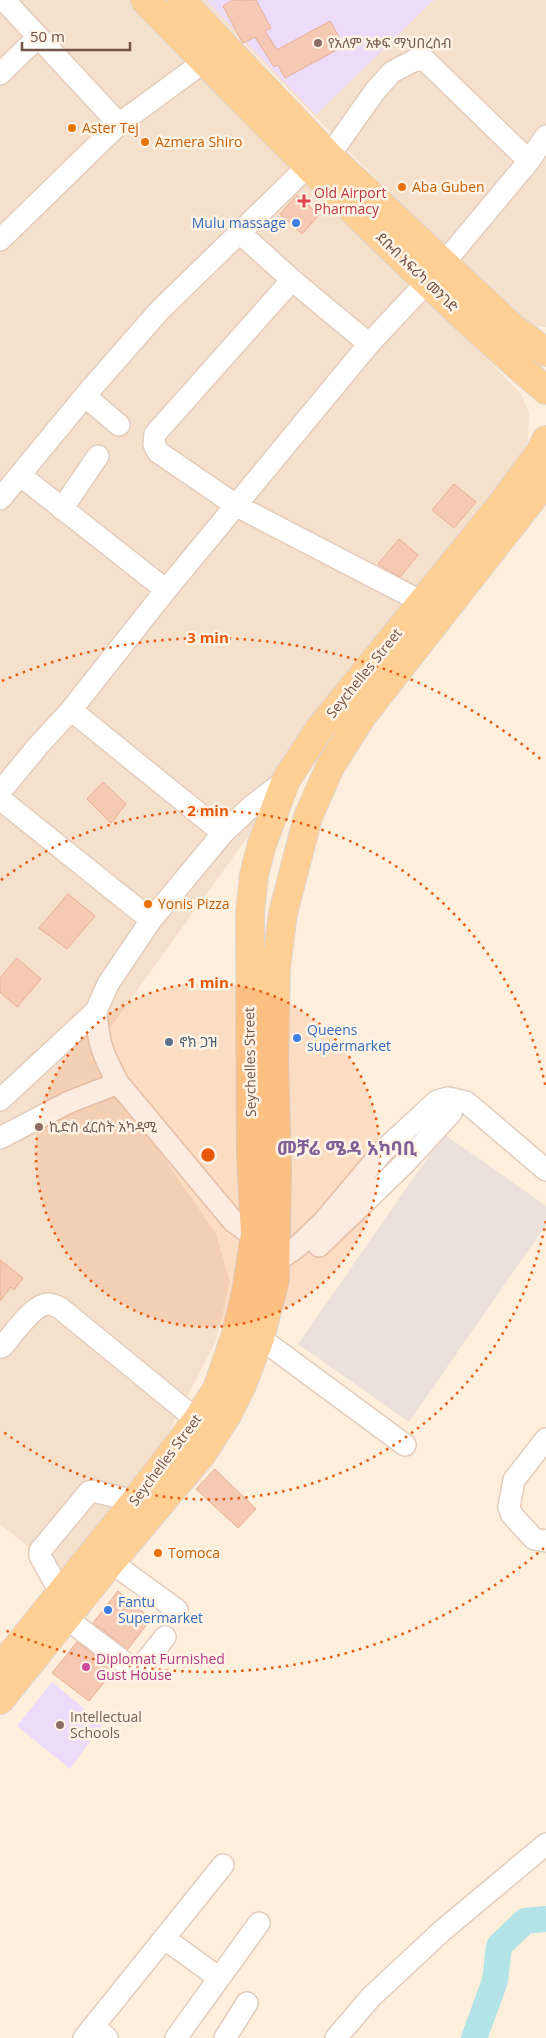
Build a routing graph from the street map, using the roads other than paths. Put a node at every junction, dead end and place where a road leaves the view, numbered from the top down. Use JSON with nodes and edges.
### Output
{"nodes":[{"id":1,"x":4,"y":0,"type":"edge"},
{"id":2,"x":146,"y":0,"type":"edge"},
{"id":3,"x":181,"y":0,"type":"edge"},
{"id":4,"x":38,"y":37,"type":"junction"},
{"id":5,"x":205,"y":61,"type":"junction"},
{"id":6,"x":0,"y":74,"type":"edge"},
{"id":7,"x":119,"y":124,"type":"junction"},
{"id":8,"x":546,"y":136,"type":"edge"},
{"id":9,"x":318,"y":161,"type":"junction"},
{"id":10,"x":529,"y":161,"type":"junction"},
{"id":11,"x":239,"y":232,"type":"junction"},
{"id":12,"x":0,"y":240,"type":"edge"},
{"id":13,"x":435,"y":273,"type":"junction"},
{"id":14,"x":292,"y":280,"type":"junction"},
{"id":15,"x":369,"y":344,"type":"junction"},
{"id":16,"x":546,"y":352,"type":"edge"},
{"id":17,"x":546,"y":390,"type":"edge"},
{"id":18,"x":85,"y":396,"type":"junction"},
{"id":19,"x":119,"y":425,"type":"dead end"},
{"id":20,"x":546,"y":440,"type":"edge"},
{"id":21,"x":98,"y":456,"type":"dead end"},
{"id":22,"x":20,"y":475,"type":"junction"},
{"id":23,"x":546,"y":481,"type":"edge"},
{"id":24,"x":0,"y":499,"type":"edge"},
{"id":25,"x":237,"y":506,"type":"junction"},
{"id":26,"x":62,"y":509,"type":"junction"},
{"id":27,"x":166,"y":590,"type":"junction"},
{"id":28,"x":422,"y":602,"type":"junction"},
{"id":29,"x":71,"y":710,"type":"junction"},
{"id":30,"x":286,"y":780,"type":"junction"},
{"id":31,"x":0,"y":792,"type":"edge"},
{"id":32,"x":0,"y":800,"type":"edge"},
{"id":33,"x":222,"y":833,"type":"junction"},
{"id":34,"x":151,"y":920,"type":"junction"},
{"id":35,"x":96,"y":1011,"type":"junction"},
{"id":36,"x":118,"y":1082,"type":"junction"},
{"id":37,"x":0,"y":1100,"type":"edge"},
{"id":38,"x":0,"y":1138,"type":"edge"},
{"id":39,"x":546,"y":1170,"type":"edge"},
{"id":40,"x":263,"y":1259,"type":"junction"},
{"id":41,"x":260,"y":1338,"type":"junction"},
{"id":42,"x":2,"y":1347,"type":"dead end"},
{"id":43,"x":197,"y":1420,"type":"junction"},
{"id":44,"x":546,"y":1439,"type":"edge"},
{"id":45,"x":405,"y":1445,"type":"dead end"},
{"id":46,"x":135,"y":1501,"type":"junction"},
{"id":47,"x":546,"y":1542,"type":"edge"},
{"id":48,"x":111,"y":1562,"type":"junction"},
{"id":49,"x":60,"y":1592,"type":"junction"},
{"id":50,"x":177,"y":1610,"type":"dead end"},
{"id":51,"x":66,"y":1618,"type":"junction"},
{"id":52,"x":165,"y":1637,"type":"dead end"},
{"id":53,"x":0,"y":1668,"type":"edge"},
{"id":54,"x":0,"y":1700,"type":"edge"},
{"id":55,"x":546,"y":1844,"type":"edge"},
{"id":56,"x":223,"y":1865,"type":"dead end"},
{"id":57,"x":259,"y":1923,"type":"dead end"},
{"id":58,"x":164,"y":1938,"type":"junction"},
{"id":59,"x":219,"y":1978,"type":"junction"},
{"id":60,"x":247,"y":2003,"type":"dead end"},
{"id":61,"x":95,"y":2034,"type":"edge"},
{"id":62,"x":176,"y":2038,"type":"edge"},
{"id":63,"x":224,"y":2038,"type":"edge"},
{"id":64,"x":336,"y":2038,"type":"edge"}],
"edges":[{"from":1,"to":4,"type":"street"},
{"from":2,"to":5,"type":"main road","name":"ደቡብ አፍሪካ መንገድ"},
{"from":3,"to":9,"type":"main road","name":"ደቡብ አፍሪካ መንገድ"},
{"from":4,"to":6,"type":"street"},
{"from":4,"to":7,"type":"street"},
{"from":5,"to":7,"type":"street"},
{"from":5,"to":9,"type":"main road","name":"ደቡብ አፍሪካ መንገድ"},
{"from":7,"to":12,"type":"street"},
{"from":8,"to":10,"type":"street"},
{"from":9,"to":10,"type":"street"},
{"from":9,"to":11,"type":"street"},
{"from":9,"to":13,"type":"main road","name":"ደቡብ አፍሪካ መንገድ"},
{"from":10,"to":13,"type":"street"},
{"from":11,"to":14,"type":"street"},
{"from":11,"to":18,"type":"street"},
{"from":13,"to":15,"type":"street"},
{"from":13,"to":16,"type":"main road","name":"ደቡብ አፍሪካ መንገድ"},
{"from":13,"to":17,"type":"main road","name":"ደቡብ አፍሪካ መንገድ"},
{"from":14,"to":15,"type":"street"},
{"from":14,"to":25,"type":"street"},
{"from":15,"to":25,"type":"street"},
{"from":18,"to":19,"type":"street"},
{"from":18,"to":22,"type":"street"},
{"from":20,"to":28,"type":"main road","name":"Seychelles Street"},
{"from":21,"to":26,"type":"street"},
{"from":22,"to":24,"type":"street"},
{"from":22,"to":26,"type":"street"},
{"from":23,"to":40,"type":"main road","name":"Seychelles Street"},
{"from":25,"to":27,"type":"street"},
{"from":25,"to":28,"type":"street"},
{"from":26,"to":27,"type":"street"},
{"from":27,"to":29,"type":"street"},
{"from":28,"to":30,"type":"main road","name":"Seychelles Street"},
{"from":29,"to":31,"type":"street"},
{"from":29,"to":33,"type":"street"},
{"from":30,"to":33,"type":"street"},
{"from":30,"to":40,"type":"main road","name":"Seychelles Street"},
{"from":32,"to":34,"type":"street"},
{"from":33,"to":34,"type":"street"},
{"from":34,"to":35,"type":"street"},
{"from":35,"to":36,"type":"street"},
{"from":35,"to":37,"type":"street"},
{"from":36,"to":38,"type":"street"},
{"from":36,"to":40,"type":"street"},
{"from":39,"to":40,"type":"street"},
{"from":40,"to":41,"type":"main road","name":"Seychelles Street"},
{"from":40,"to":43,"type":"main road","name":"Seychelles Street"},
{"from":41,"to":45,"type":"street"},
{"from":41,"to":48,"type":"main road","name":"Seychelles Street"},
{"from":42,"to":43,"type":"street"},
{"from":43,"to":46,"type":"main road","name":"Seychelles Street"},
{"from":44,"to":47,"type":"street"},
{"from":46,"to":49,"type":"main road","name":"Seychelles Street"},
{"from":46,"to":49,"type":"street"},
{"from":48,"to":50,"type":"street"},
{"from":48,"to":51,"type":"main road","name":"Seychelles Street"},
{"from":49,"to":53,"type":"main road","name":"Seychelles Street"},
{"from":51,"to":52,"type":"street"},
{"from":51,"to":54,"type":"main road","name":"Seychelles Street"},
{"from":55,"to":64,"type":"street"},
{"from":56,"to":58,"type":"street"},
{"from":57,"to":59,"type":"street"},
{"from":58,"to":59,"type":"street"},
{"from":58,"to":61,"type":"street"},
{"from":59,"to":62,"type":"street"},
{"from":60,"to":63,"type":"street"}]}
